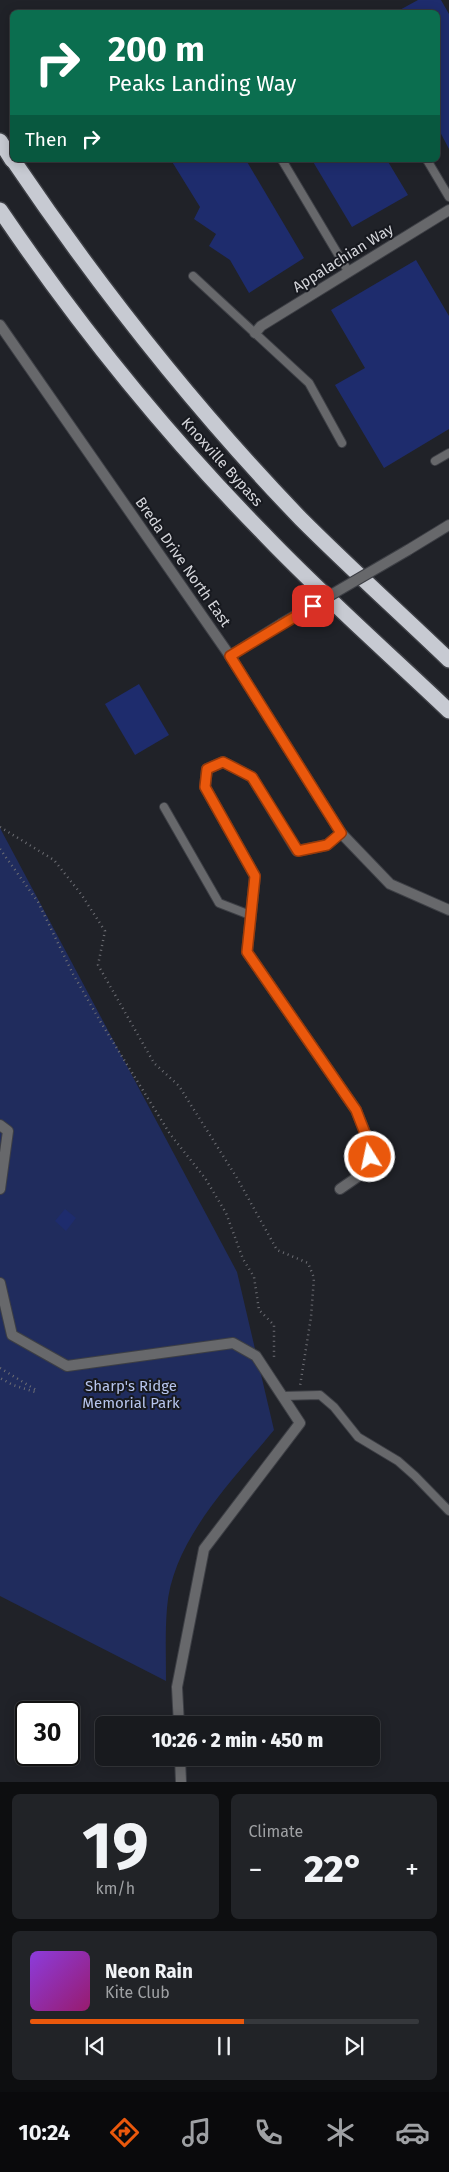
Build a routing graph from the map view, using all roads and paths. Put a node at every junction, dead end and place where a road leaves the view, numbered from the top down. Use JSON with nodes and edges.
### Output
{"nodes":[{"id":1,"x":0,"y":141,"type":"edge"},
{"id":2,"x":10,"y":156,"type":"edge"},
{"id":3,"x":14,"y":162,"type":"edge"},
{"id":4,"x":283,"y":162,"type":"edge"},
{"id":5,"x":428,"y":162,"type":"edge"},
{"id":6,"x":449,"y":197,"type":"edge"},
{"id":7,"x":0,"y":210,"type":"edge"},
{"id":8,"x":449,"y":210,"type":"edge"},
{"id":9,"x":348,"y":271,"type":"junction"},
{"id":10,"x":193,"y":276,"type":"dead end"},
{"id":11,"x":0,"y":326,"type":"edge"},
{"id":12,"x":255,"y":334,"type":"junction"},
{"id":13,"x":342,"y":442,"type":"dead end"},
{"id":14,"x":449,"y":453,"type":"edge"},
{"id":15,"x":436,"y":461,"type":"dead end"},
{"id":16,"x":449,"y":525,"type":"edge"},
{"id":17,"x":230,"y":656,"type":"junction"},
{"id":18,"x":449,"y":660,"type":"edge"},
{"id":19,"x":449,"y":711,"type":"edge"},
{"id":20,"x":164,"y":807,"type":"dead end"},
{"id":21,"x":0,"y":827,"type":"edge"},
{"id":22,"x":341,"y":833,"type":"junction"},
{"id":23,"x":0,"y":849,"type":"edge"},
{"id":24,"x":449,"y":910,"type":"edge"},
{"id":25,"x":250,"y":915,"type":"junction"},
{"id":26,"x":0,"y":1125,"type":"edge"},
{"id":27,"x":0,"y":1189,"type":"edge"},
{"id":28,"x":340,"y":1189,"type":"dead end"},
{"id":29,"x":0,"y":1283,"type":"edge"},
{"id":30,"x":0,"y":1368,"type":"edge"},
{"id":31,"x":0,"y":1378,"type":"edge"},
{"id":32,"x":273,"y":1382,"type":"junction"},
{"id":33,"x":299,"y":1390,"type":"dead end"},
{"id":34,"x":282,"y":1396,"type":"junction"},
{"id":35,"x":449,"y":1511,"type":"edge"},
{"id":36,"x":179,"y":1716,"type":"edge"},
{"id":37,"x":180,"y":1766,"type":"edge"},
{"id":38,"x":180,"y":1782,"type":"edge"}],
"edges":[{"from":1,"to":2,"type":"highway","name":"Knoxville Bypass"},
{"from":3,"to":18,"type":"highway","name":"Knoxville Bypass"},
{"from":4,"to":9,"type":"lane"},
{"from":5,"to":6,"type":"lane"},
{"from":7,"to":19,"type":"highway","name":"Knoxville Bypass"},
{"from":8,"to":9,"type":"street","name":"Appalachian Way"},
{"from":9,"to":12,"type":"street","name":"Appalachian Way"},
{"from":10,"to":12,"type":"lane"},
{"from":11,"to":17,"type":"street","name":"Breda Drive North East"},
{"from":12,"to":13,"type":"lane"},
{"from":14,"to":15,"type":"lane"},
{"from":16,"to":17,"type":"street","bridge":true},
{"from":17,"to":22,"type":"street","name":"Breda Drive North East"},
{"from":20,"to":25,"type":"lane"},
{"from":21,"to":33,"type":"path"},
{"from":22,"to":24,"type":"street","name":"Breda Drive North East"},
{"from":22,"to":25,"type":"street"},
{"from":23,"to":32,"type":"path"},
{"from":25,"to":28,"type":"street"},
{"from":26,"to":27,"type":"street"},
{"from":29,"to":32,"type":"street"},
{"from":30,"to":31,"type":"path"},
{"from":32,"to":34,"type":"street"},
{"from":34,"to":35,"type":"lane"},
{"from":34,"to":36,"type":"street"},
{"from":37,"to":38,"type":"street"}]}
